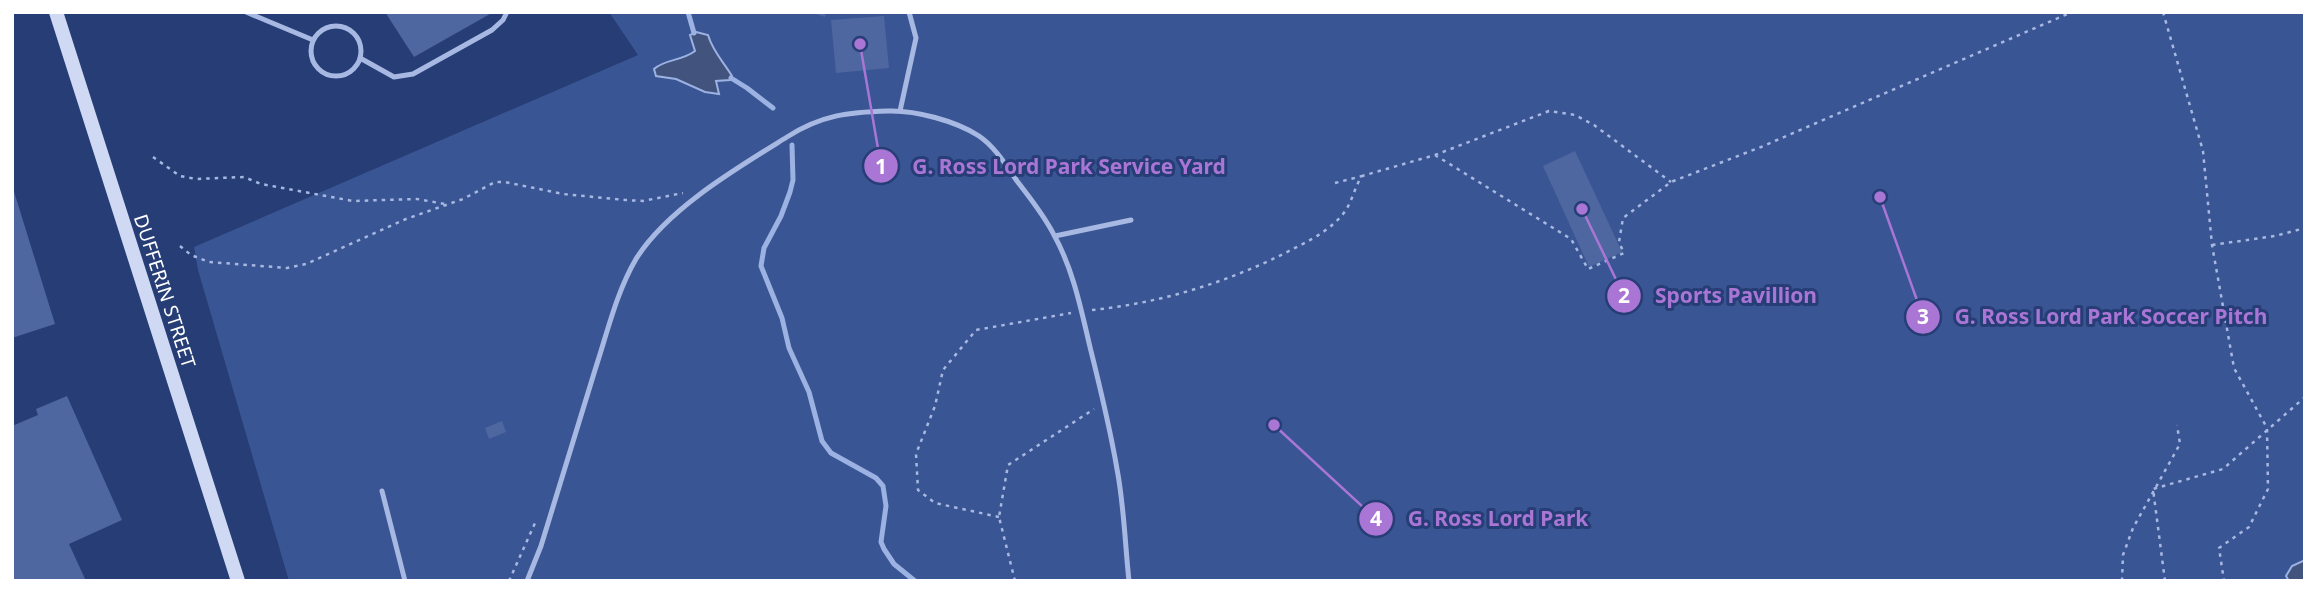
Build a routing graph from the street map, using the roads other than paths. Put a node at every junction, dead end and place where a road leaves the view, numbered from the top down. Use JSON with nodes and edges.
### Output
{"nodes":[{"id":1,"x":56,"y":12,"type":"edge"},
{"id":2,"x":246,"y":12,"type":"edge"},
{"id":3,"x":507,"y":12,"type":"edge"},
{"id":4,"x":909,"y":12,"type":"edge"},
{"id":5,"x":313,"y":40,"type":"junction"},
{"id":6,"x":360,"y":58,"type":"junction"},
{"id":7,"x":900,"y":111,"type":"junction"},
{"id":8,"x":1131,"y":220,"type":"dead end"},
{"id":9,"x":1055,"y":236,"type":"junction"},
{"id":10,"x":382,"y":491,"type":"dead end"},
{"id":11,"x":237,"y":581,"type":"edge"},
{"id":12,"x":405,"y":581,"type":"edge"},
{"id":13,"x":527,"y":581,"type":"edge"},
{"id":14,"x":1129,"y":581,"type":"edge"}],
"edges":[{"from":1,"to":11,"type":"main road","name":"DUFFERIN STREET"},
{"from":2,"to":5,"type":"lane"},
{"from":3,"to":6,"type":"lane"},
{"from":4,"to":7,"type":"lane"},
{"from":5,"to":6,"type":"lane"},
{"from":5,"to":6,"type":"lane"},
{"from":7,"to":9,"type":"lane"},
{"from":7,"to":13,"type":"lane"},
{"from":8,"to":9,"type":"lane"},
{"from":9,"to":14,"type":"lane"},
{"from":10,"to":12,"type":"lane"}]}
